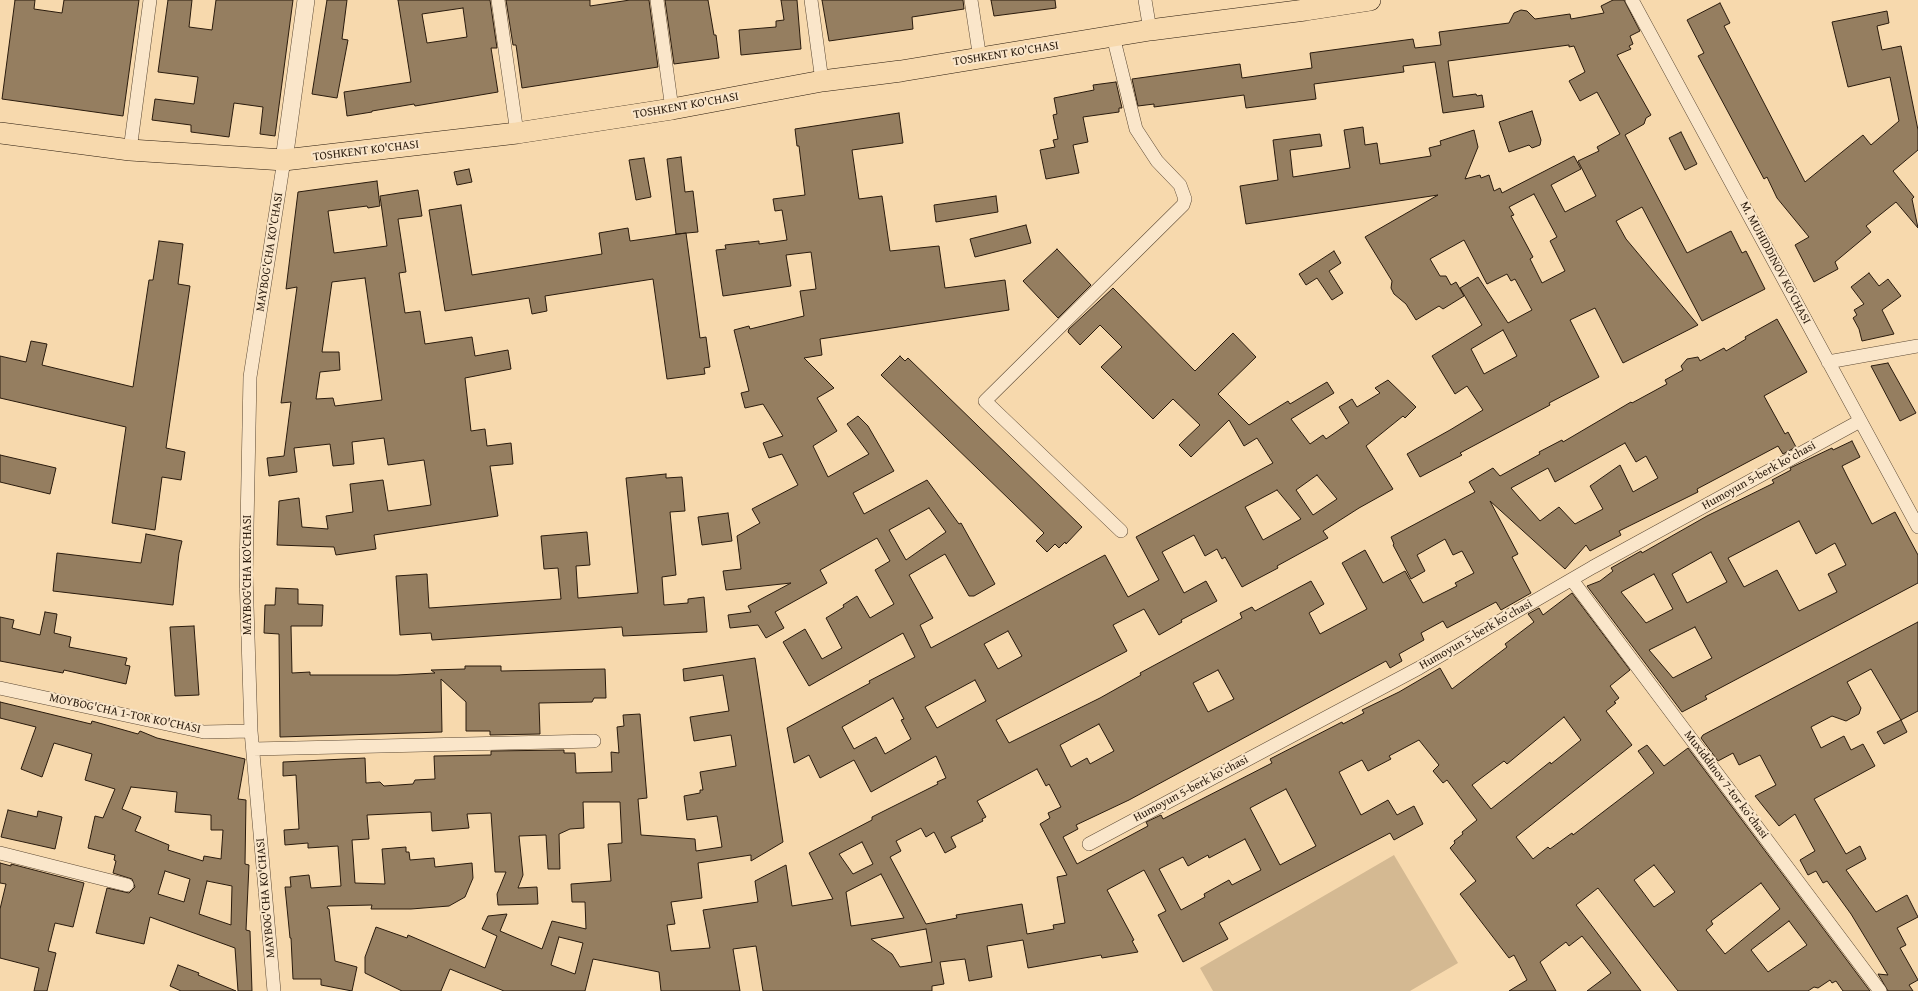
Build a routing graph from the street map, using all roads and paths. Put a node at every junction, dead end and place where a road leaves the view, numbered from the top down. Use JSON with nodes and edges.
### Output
{"nodes":[{"id":1,"x":150,"y":0,"type":"edge"},
{"id":2,"x":306,"y":0,"type":"edge"},
{"id":3,"x":498,"y":0,"type":"edge"},
{"id":4,"x":657,"y":0,"type":"edge"},
{"id":5,"x":811,"y":0,"type":"edge"},
{"id":6,"x":972,"y":0,"type":"edge"},
{"id":7,"x":1145,"y":0,"type":"edge"},
{"id":8,"x":1370,"y":0,"type":"edge"},
{"id":9,"x":1632,"y":0,"type":"edge"},
{"id":10,"x":1304,"y":5,"type":"edge"},
{"id":11,"x":1150,"y":30,"type":"junction"},
{"id":12,"x":1113,"y":36,"type":"junction"},
{"id":13,"x":980,"y":59,"type":"junction"},
{"id":14,"x":822,"y":81,"type":"junction"},
{"id":15,"x":672,"y":109,"type":"junction"},
{"id":16,"x":0,"y":133,"type":"edge"},
{"id":17,"x":516,"y":133,"type":"junction"},
{"id":18,"x":130,"y":150,"type":"junction"},
{"id":19,"x":284,"y":160,"type":"junction"},
{"id":20,"x":1918,"y":346,"type":"edge"},
{"id":21,"x":1828,"y":362,"type":"junction"},
{"id":22,"x":1860,"y":421,"type":"junction"},
{"id":23,"x":1918,"y":526,"type":"edge"},
{"id":24,"x":1121,"y":531,"type":"dead end"},
{"id":25,"x":1572,"y":580,"type":"junction"},
{"id":26,"x":0,"y":688,"type":"edge"},
{"id":27,"x":251,"y":731,"type":"junction"},
{"id":28,"x":594,"y":741,"type":"dead end"},
{"id":29,"x":253,"y":749,"type":"junction"},
{"id":30,"x":1089,"y":844,"type":"dead end"},
{"id":31,"x":0,"y":853,"type":"edge"},
{"id":32,"x":127,"y":885,"type":"dead end"},
{"id":33,"x":274,"y":991,"type":"edge"},
{"id":34,"x":1880,"y":991,"type":"edge"}],
"edges":[{"from":1,"to":18,"type":"street"},
{"from":2,"to":19,"type":"street"},
{"from":3,"to":17,"type":"street"},
{"from":4,"to":15,"type":"street"},
{"from":5,"to":14,"type":"street"},
{"from":6,"to":13,"type":"street"},
{"from":7,"to":11,"type":"street"},
{"from":8,"to":10,"type":"main road","name":"TOSHKENT KO'CHASI"},
{"from":9,"to":21,"type":"street","name":"M. MUHIDDINOV KO'CHASI"},
{"from":10,"to":11,"type":"main road","name":"TOSHKENT KO'CHASI"},
{"from":11,"to":12,"type":"main road","name":"TOSHKENT KO'CHASI"},
{"from":12,"to":13,"type":"main road","name":"TOSHKENT KO'CHASI"},
{"from":12,"to":24,"type":"street"},
{"from":13,"to":14,"type":"main road","name":"TOSHKENT KO'CHASI"},
{"from":14,"to":15,"type":"main road","name":"TOSHKENT KO'CHASI"},
{"from":15,"to":17,"type":"main road","name":"TOSHKENT KO'CHASI"},
{"from":16,"to":18,"type":"main road","name":"TOSHKENT KO'CHASI"},
{"from":17,"to":19,"type":"main road","name":"TOSHKENT KO'CHASI"},
{"from":18,"to":19,"type":"main road","name":"TOSHKENT KO'CHASI"},
{"from":19,"to":27,"type":"street","name":"MAYBOG'CHA KO'CHASI"},
{"from":20,"to":21,"type":"street"},
{"from":21,"to":22,"type":"street","name":"M. MUHIDDINOV KO'CHASI"},
{"from":22,"to":23,"type":"street","name":"M. MUHIDDINOV KO'CHASI"},
{"from":22,"to":25,"type":"street","name":"Humoyun 5-berk koʻchasi"},
{"from":25,"to":30,"type":"street","name":"Humoyun 5-berk koʻchasi"},
{"from":25,"to":34,"type":"street","name":"Muxiddinov 7-tor koʻchasi"},
{"from":26,"to":27,"type":"street","name":"MOYBOG'CHA 1-TOR KO'CHASI"},
{"from":27,"to":29,"type":"street","name":"MAYBOG'CHA KO'CHASI"},
{"from":28,"to":29,"type":"street"},
{"from":29,"to":33,"type":"street","name":"MAYBOG'CHA KO'CHASI"},
{"from":31,"to":32,"type":"street"}]}
